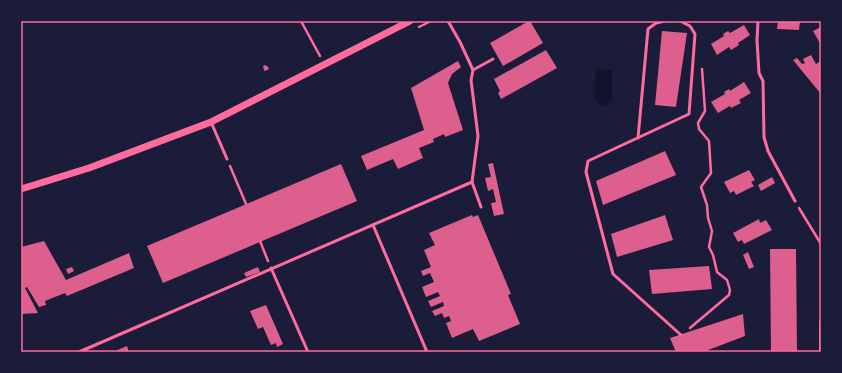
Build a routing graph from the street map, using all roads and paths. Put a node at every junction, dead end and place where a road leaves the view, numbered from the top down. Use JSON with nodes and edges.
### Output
{"nodes":[{"id":1,"x":301,"y":21,"type":"edge"},
{"id":2,"x":410,"y":21,"type":"edge"},
{"id":3,"x":448,"y":21,"type":"edge"},
{"id":4,"x":665,"y":21,"type":"edge"},
{"id":5,"x":680,"y":21,"type":"edge"},
{"id":6,"x":758,"y":21,"type":"edge"},
{"id":7,"x":493,"y":59,"type":"dead end"},
{"id":8,"x":324,"y":65,"type":"junction"},
{"id":9,"x":702,"y":66,"type":"dead end"},
{"id":10,"x":473,"y":70,"type":"junction"},
{"id":11,"x":211,"y":122,"type":"junction"},
{"id":12,"x":638,"y":138,"type":"junction"},
{"id":13,"x":227,"y":160,"type":"dead end"},
{"id":14,"x":233,"y":174,"type":"dead end"},
{"id":15,"x":472,"y":182,"type":"junction"},
{"id":16,"x":21,"y":189,"type":"edge"},
{"id":17,"x":795,"y":201,"type":"joint"},
{"id":18,"x":246,"y":204,"type":"dead end"},
{"id":19,"x":481,"y":207,"type":"dead end"},
{"id":20,"x":373,"y":225,"type":"junction"},
{"id":21,"x":260,"y":241,"type":"dead end"},
{"id":22,"x":821,"y":244,"type":"edge"},
{"id":23,"x":265,"y":254,"type":"dead end"},
{"id":24,"x":271,"y":268,"type":"junction"},
{"id":25,"x":821,"y":322,"type":"edge"},
{"id":26,"x":690,"y":328,"type":"dead end"},
{"id":27,"x":681,"y":335,"type":"dead end"},
{"id":28,"x":79,"y":352,"type":"edge"},
{"id":29,"x":308,"y":352,"type":"edge"},
{"id":30,"x":427,"y":352,"type":"edge"},
{"id":31,"x":820,"y":352,"type":"edge"}],
"edges":[{"from":1,"to":8,"type":"path"},
{"from":2,"to":8,"type":"street"},
{"from":3,"to":10,"type":"lane"},
{"from":4,"to":12,"type":"lane"},
{"from":5,"to":12,"type":"lane"},
{"from":6,"to":17,"type":"lane"},
{"from":7,"to":10,"type":"lane"},
{"from":8,"to":11,"type":"street"},
{"from":9,"to":26,"type":"path"},
{"from":10,"to":15,"type":"lane"},
{"from":11,"to":13,"type":"lane"},
{"from":11,"to":16,"type":"street"},
{"from":12,"to":27,"type":"lane"},
{"from":14,"to":18,"type":"path"},
{"from":15,"to":19,"type":"lane"},
{"from":15,"to":20,"type":"lane"},
{"from":17,"to":22,"type":"path"},
{"from":20,"to":24,"type":"lane"},
{"from":20,"to":30,"type":"lane"},
{"from":21,"to":23,"type":"path"},
{"from":24,"to":28,"type":"lane"},
{"from":24,"to":29,"type":"lane"},
{"from":25,"to":31,"type":"street"}]}
